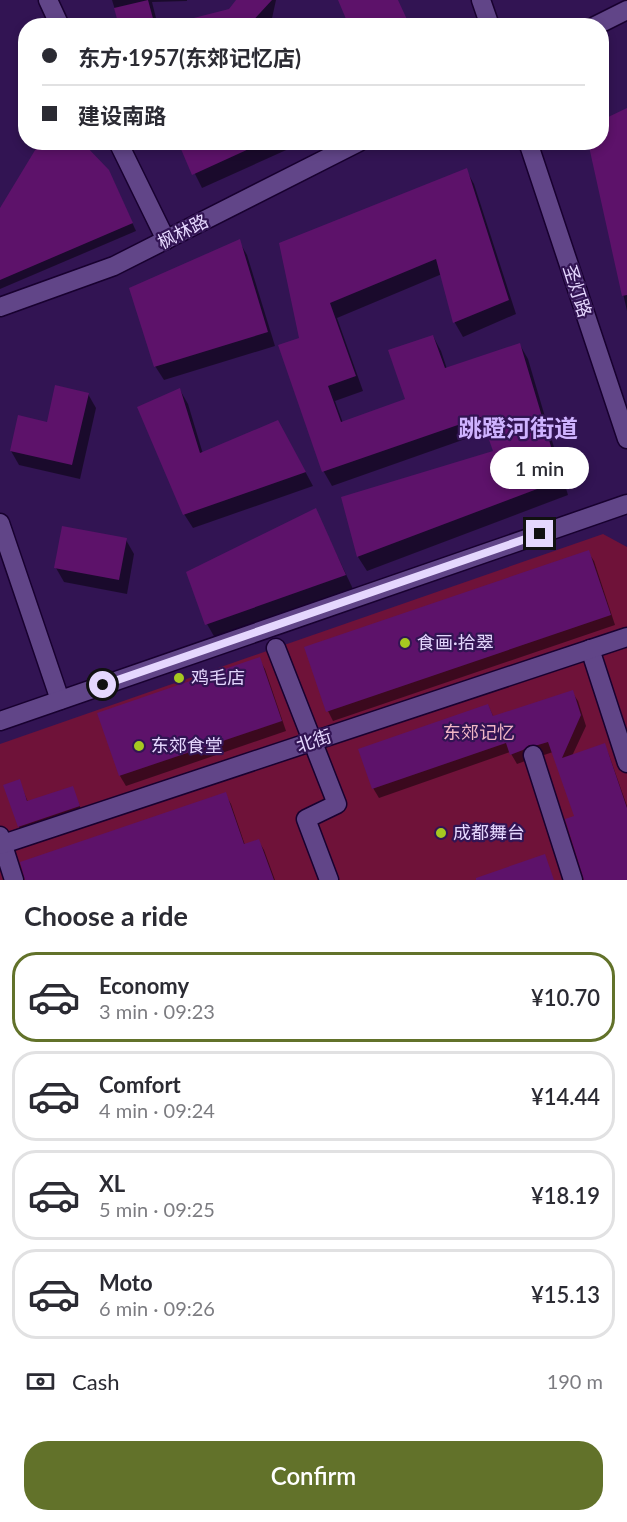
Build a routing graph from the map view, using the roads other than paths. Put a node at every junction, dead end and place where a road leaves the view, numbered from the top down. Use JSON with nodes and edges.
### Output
{"nodes":[{"id":1,"x":48,"y":0,"type":"edge"},
{"id":2,"x":481,"y":0,"type":"edge"},
{"id":3,"x":627,"y":10,"type":"edge"},
{"id":4,"x":56,"y":18,"type":"edge"},
{"id":5,"x":487,"y":18,"type":"edge"},
{"id":6,"x":609,"y":19,"type":"edge"},
{"id":7,"x":122,"y":150,"type":"edge"},
{"id":8,"x":343,"y":150,"type":"edge"},
{"id":9,"x":531,"y":150,"type":"edge"},
{"id":10,"x":166,"y":240,"type":"junction"},
{"id":11,"x":0,"y":307,"type":"edge"},
{"id":12,"x":627,"y":439,"type":"edge"},
{"id":13,"x":627,"y":504,"type":"edge"},
{"id":14,"x":0,"y":523,"type":"edge"},
{"id":15,"x":627,"y":637,"type":"edge"},
{"id":16,"x":276,"y":648,"type":"dead end"},
{"id":17,"x":590,"y":649,"type":"junction"},
{"id":18,"x":60,"y":700,"type":"junction"},
{"id":19,"x":0,"y":721,"type":"edge"},
{"id":20,"x":312,"y":742,"type":"junction"},
{"id":21,"x":532,"y":754,"type":"dead end"},
{"id":22,"x":627,"y":763,"type":"edge"},
{"id":23,"x":1,"y":842,"type":"edge"},
{"id":24,"x":14,"y":880,"type":"edge"},
{"id":25,"x":329,"y":880,"type":"edge"},
{"id":26,"x":573,"y":880,"type":"edge"}],
"edges":[{"from":1,"to":4,"type":"street"},
{"from":2,"to":5,"type":"street"},
{"from":3,"to":6,"type":"street"},
{"from":7,"to":10,"type":"street"},
{"from":8,"to":10,"type":"street","name":"枫林路"},
{"from":9,"to":12,"type":"street","name":"圣灯路"},
{"from":10,"to":11,"type":"street","name":"枫林路"},
{"from":13,"to":18,"type":"street"},
{"from":14,"to":18,"type":"street"},
{"from":15,"to":17,"type":"street","name":"北街"},
{"from":16,"to":20,"type":"street"},
{"from":17,"to":20,"type":"street","name":"北街"},
{"from":17,"to":22,"type":"street"},
{"from":18,"to":19,"type":"street"},
{"from":20,"to":23,"type":"street","name":"北街"},
{"from":20,"to":25,"type":"street"},
{"from":21,"to":26,"type":"street"},
{"from":23,"to":24,"type":"street"}]}
